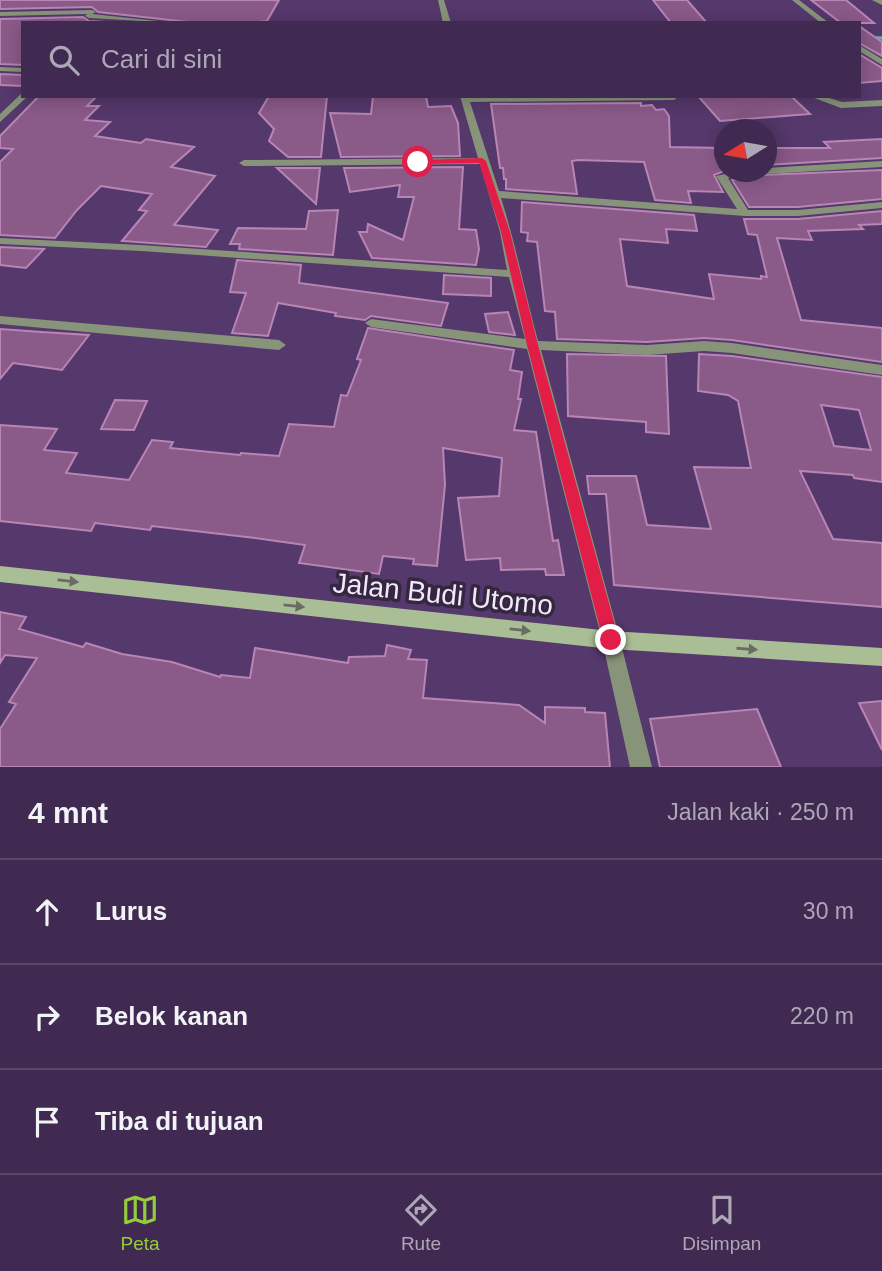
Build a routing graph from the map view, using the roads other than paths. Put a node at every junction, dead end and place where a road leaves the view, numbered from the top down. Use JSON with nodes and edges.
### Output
{"nodes":[{"id":1,"x":441,"y":0,"type":"edge"},
{"id":2,"x":795,"y":0,"type":"edge"},
{"id":3,"x":0,"y":14,"type":"edge"},
{"id":4,"x":91,"y":14,"type":"edge"},
{"id":5,"x":156,"y":21,"type":"edge"},
{"id":6,"x":446,"y":21,"type":"edge"},
{"id":7,"x":823,"y":21,"type":"edge"},
{"id":8,"x":861,"y":48,"type":"edge"},
{"id":9,"x":882,"y":63,"type":"edge"},
{"id":10,"x":0,"y":69,"type":"edge"},
{"id":11,"x":21,"y":70,"type":"edge"},
{"id":12,"x":22,"y":98,"type":"edge"},
{"id":13,"x":464,"y":98,"type":"edge"},
{"id":14,"x":819,"y":98,"type":"edge"},
{"id":15,"x":882,"y":103,"type":"edge"},
{"id":16,"x":0,"y":119,"type":"edge"},
{"id":17,"x":482,"y":161,"type":"junction"},
{"id":18,"x":244,"y":163,"type":"dead end"},
{"id":19,"x":882,"y":164,"type":"edge"},
{"id":20,"x":777,"y":170,"type":"edge"},
{"id":21,"x":725,"y":182,"type":"edge"},
{"id":22,"x":493,"y":194,"type":"junction"},
{"id":23,"x":882,"y":205,"type":"edge"},
{"id":24,"x":745,"y":212,"type":"junction"},
{"id":25,"x":0,"y":242,"type":"edge"},
{"id":26,"x":514,"y":274,"type":"junction"},
{"id":27,"x":0,"y":320,"type":"edge"},
{"id":28,"x":371,"y":323,"type":"dead end"},
{"id":29,"x":279,"y":345,"type":"dead end"},
{"id":30,"x":532,"y":345,"type":"junction"},
{"id":31,"x":882,"y":370,"type":"edge"},
{"id":32,"x":0,"y":574,"type":"edge"},
{"id":33,"x":611,"y":640,"type":"junction"},
{"id":34,"x":882,"y":657,"type":"edge"},
{"id":35,"x":641,"y":767,"type":"edge"}],
"edges":[{"from":1,"to":6,"type":"street"},
{"from":2,"to":7,"type":"street"},
{"from":3,"to":4,"type":"street"},
{"from":4,"to":5,"type":"street"},
{"from":8,"to":9,"type":"street"},
{"from":10,"to":11,"type":"street"},
{"from":12,"to":16,"type":"street"},
{"from":13,"to":17,"type":"street"},
{"from":14,"to":15,"type":"street"},
{"from":17,"to":18,"type":"street"},
{"from":17,"to":22,"type":"street"},
{"from":19,"to":20,"type":"street"},
{"from":21,"to":24,"type":"street"},
{"from":22,"to":24,"type":"street"},
{"from":22,"to":26,"type":"street"},
{"from":23,"to":24,"type":"street"},
{"from":25,"to":26,"type":"street"},
{"from":26,"to":30,"type":"street"},
{"from":27,"to":29,"type":"street"},
{"from":28,"to":30,"type":"street"},
{"from":30,"to":31,"type":"street"},
{"from":30,"to":33,"type":"street"},
{"from":32,"to":33,"type":"street","name":"Jalan Budi Utomo","one_way":true},
{"from":33,"to":34,"type":"street","name":"Jalan Budi Utomo","one_way":true},
{"from":33,"to":35,"type":"street"}]}
